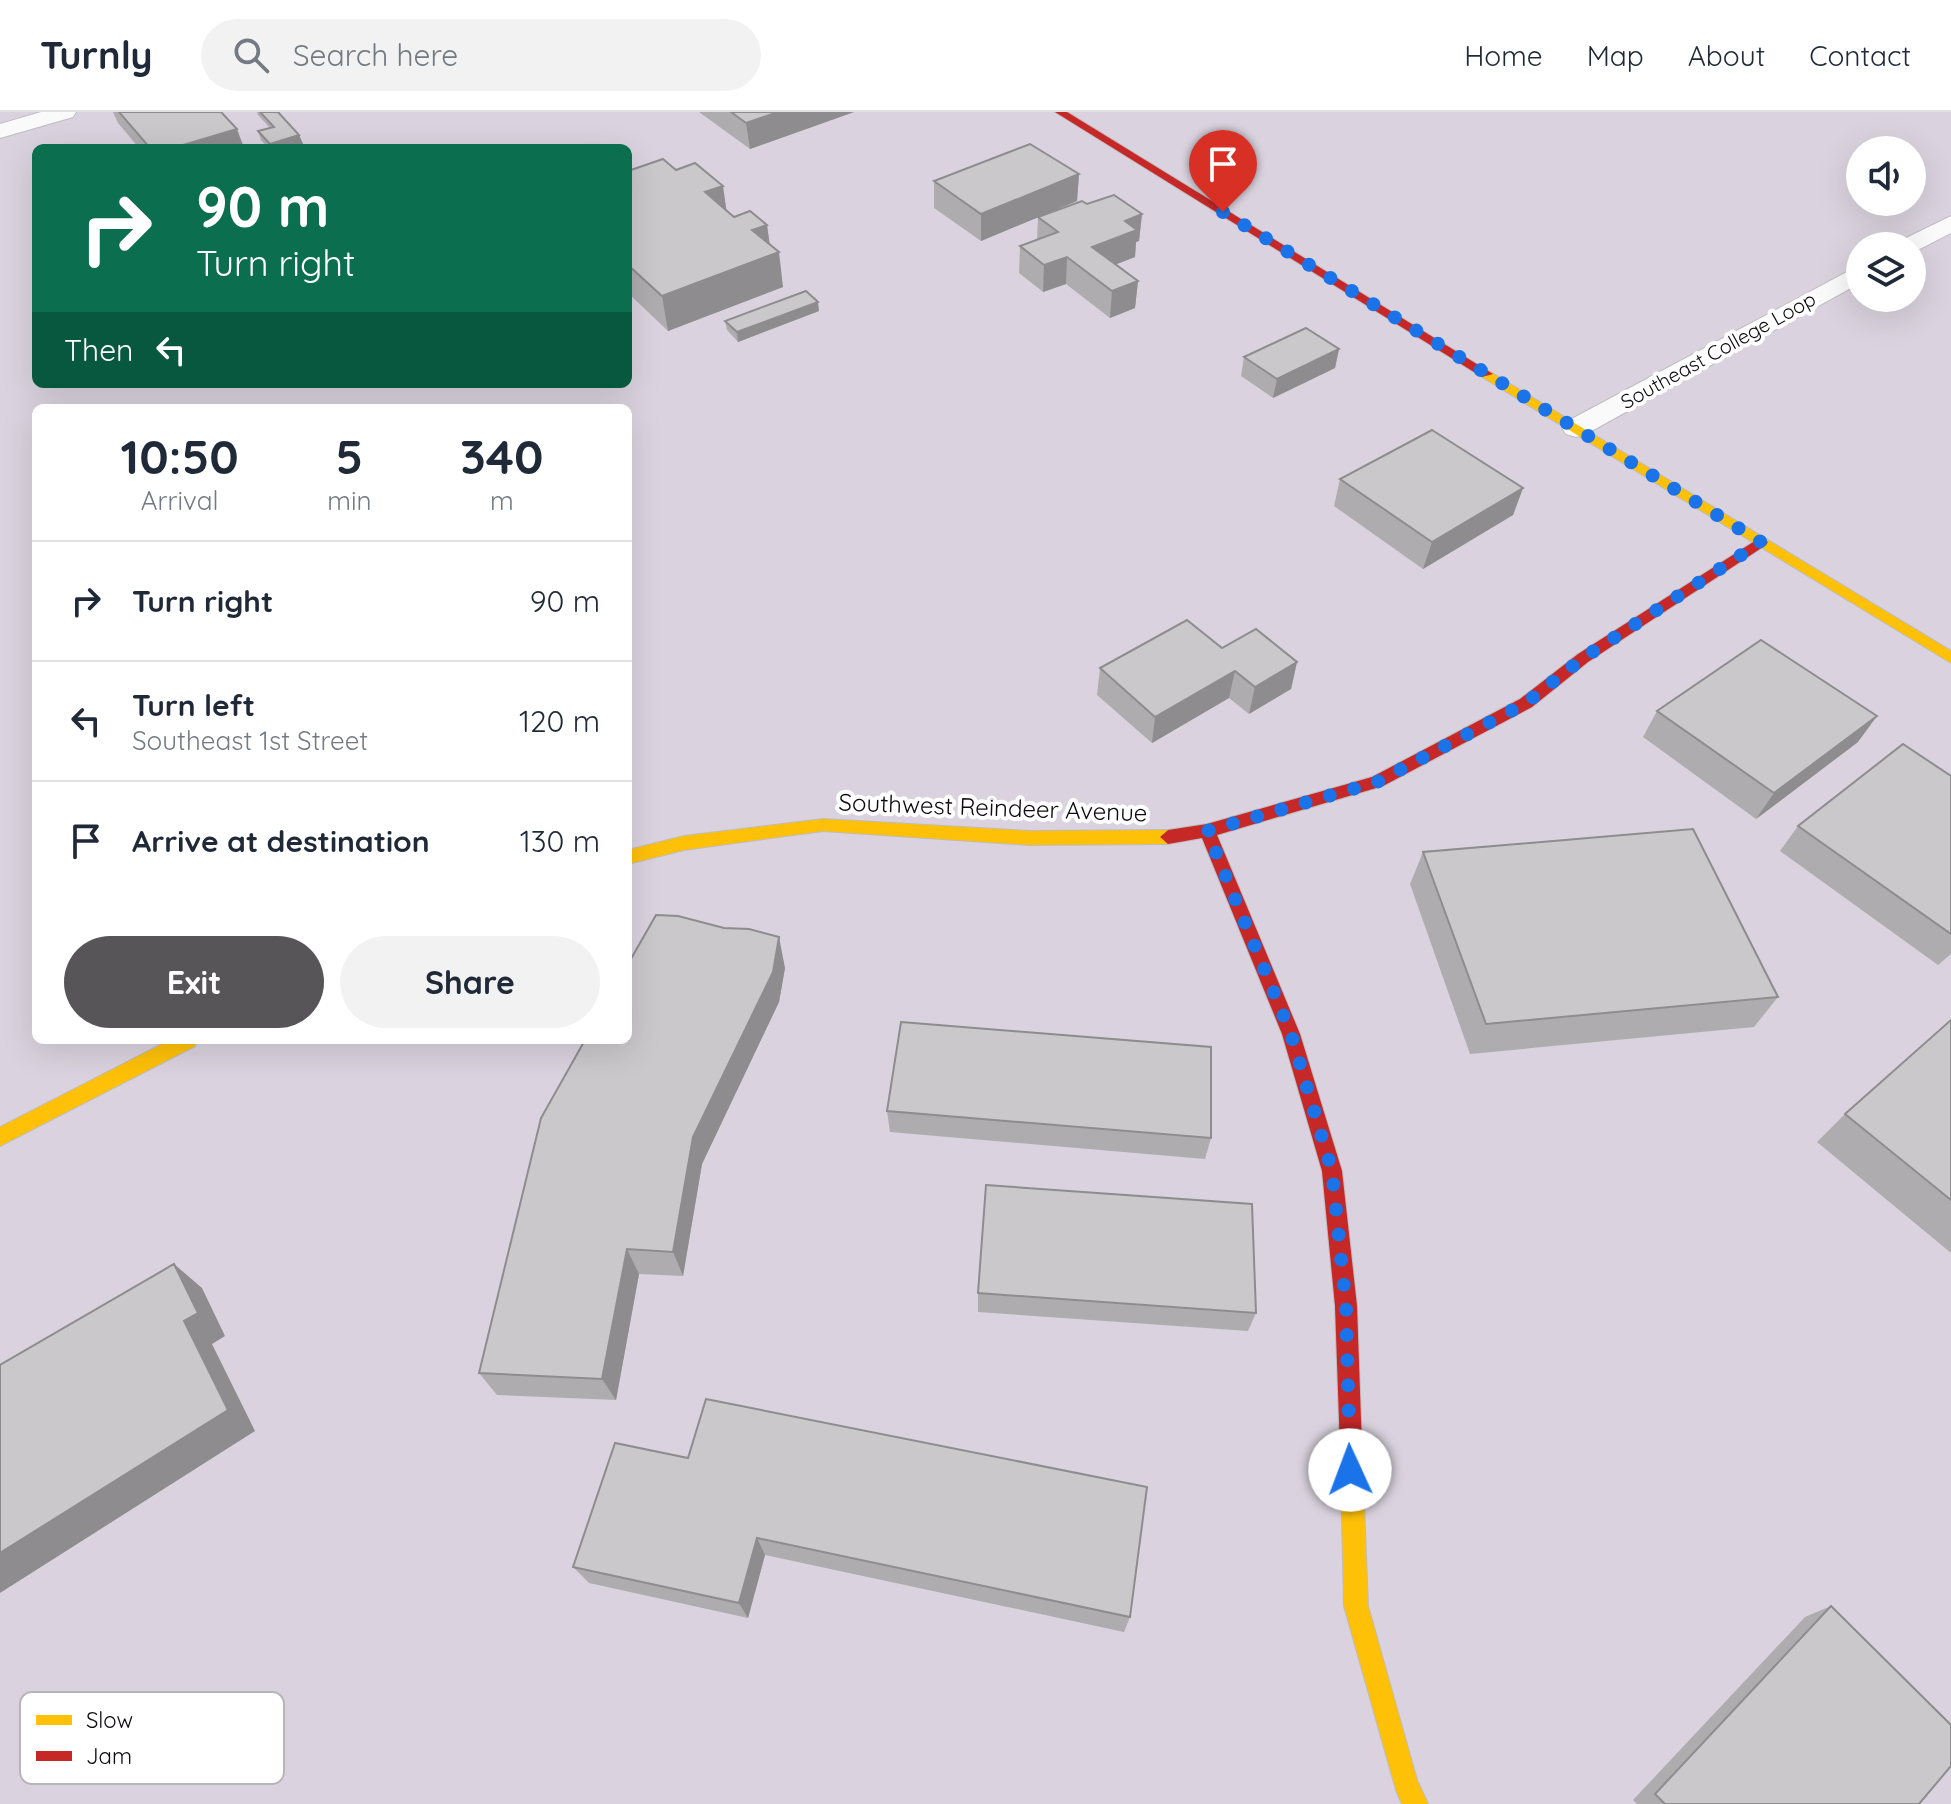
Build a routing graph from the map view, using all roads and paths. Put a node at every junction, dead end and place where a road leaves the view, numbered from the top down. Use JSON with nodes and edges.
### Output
{"nodes":[{"id":1,"x":65,"y":112,"type":"edge"},
{"id":2,"x":1060,"y":112,"type":"edge"},
{"id":3,"x":0,"y":131,"type":"edge"},
{"id":4,"x":1951,"y":223,"type":"edge"},
{"id":5,"x":1926,"y":237,"type":"edge"},
{"id":6,"x":1846,"y":281,"type":"edge"},
{"id":7,"x":1576,"y":428,"type":"junction"},
{"id":8,"x":1761,"y":542,"type":"junction"},
{"id":9,"x":1951,"y":658,"type":"edge"},
{"id":10,"x":1207,"y":831,"type":"junction"},
{"id":11,"x":632,"y":856,"type":"edge"},
{"id":12,"x":180,"y":1044,"type":"edge"},
{"id":13,"x":0,"y":1137,"type":"edge"},
{"id":14,"x":1415,"y":1804,"type":"edge"}],
"edges":[{"from":1,"to":3,"type":"street"},
{"from":2,"to":7,"type":"street"},
{"from":4,"to":5,"type":"street"},
{"from":6,"to":7,"type":"street","name":"Southeast College Loop"},
{"from":7,"to":8,"type":"street"},
{"from":8,"to":9,"type":"street"},
{"from":8,"to":10,"type":"street","name":"Southwest Reindeer Avenue"},
{"from":10,"to":11,"type":"street","name":"Southwest Reindeer Avenue"},
{"from":10,"to":14,"type":"street"},
{"from":12,"to":13,"type":"street"}]}
